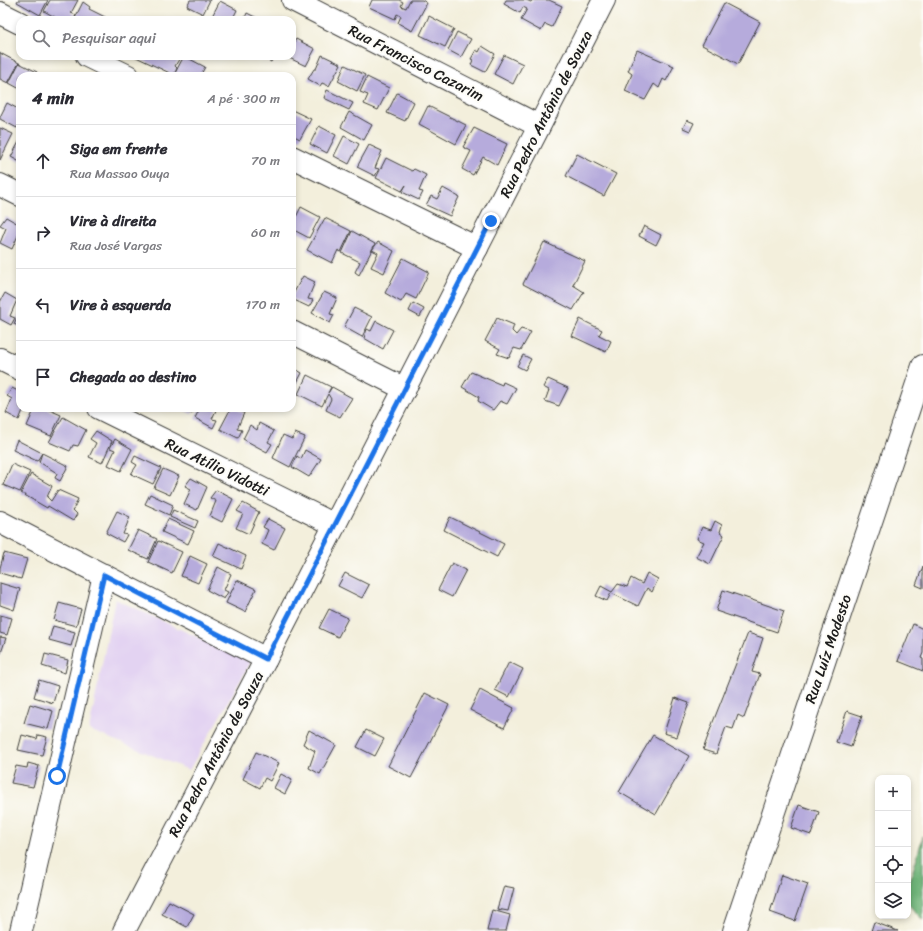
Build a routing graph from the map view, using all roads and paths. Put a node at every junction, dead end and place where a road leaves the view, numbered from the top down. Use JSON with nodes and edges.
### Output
{"nodes":[{"id":1,"x":293,"y":0,"type":"edge"},
{"id":2,"x":604,"y":0,"type":"edge"},
{"id":3,"x":0,"y":13,"type":"edge"},
{"id":4,"x":16,"y":21,"type":"edge"},
{"id":5,"x":95,"y":60,"type":"edge"},
{"id":6,"x":120,"y":72,"type":"edge"},
{"id":7,"x":539,"y":126,"type":"junction"},
{"id":8,"x":296,"y":159,"type":"edge"},
{"id":9,"x":0,"y":185,"type":"edge"},
{"id":10,"x":16,"y":194,"type":"edge"},
{"id":11,"x":477,"y":248,"type":"junction"},
{"id":12,"x":296,"y":334,"type":"edge"},
{"id":13,"x":0,"y":359,"type":"edge"},
{"id":14,"x":923,"y":366,"type":"edge"},
{"id":15,"x":16,"y":367,"type":"edge"},
{"id":16,"x":404,"y":389,"type":"junction"},
{"id":17,"x":107,"y":412,"type":"edge"},
{"id":18,"x":0,"y":522,"type":"edge"},
{"id":19,"x":335,"y":525,"type":"junction"},
{"id":20,"x":104,"y":575,"type":"junction"},
{"id":21,"x":266,"y":659,"type":"junction"},
{"id":22,"x":21,"y":931,"type":"edge"},
{"id":23,"x":124,"y":931,"type":"edge"},
{"id":24,"x":734,"y":931,"type":"edge"}],
"edges":[{"from":1,"to":7,"type":"street","name":"Rua Francisco Cazarim"},
{"from":2,"to":7,"type":"street","name":"Rua Pedro Antônio de Souza"},
{"from":3,"to":4,"type":"street"},
{"from":5,"to":6,"type":"street"},
{"from":7,"to":11,"type":"street","name":"Rua Pedro Antônio de Souza"},
{"from":8,"to":11,"type":"street"},
{"from":9,"to":10,"type":"street"},
{"from":11,"to":16,"type":"street","name":"Rua Pedro Antônio de Souza"},
{"from":12,"to":16,"type":"street"},
{"from":13,"to":15,"type":"street"},
{"from":14,"to":24,"type":"street","name":"Rua Luíz Modesto"},
{"from":16,"to":19,"type":"street","name":"Rua Pedro Antônio de Souza"},
{"from":17,"to":19,"type":"street","name":"Rua Atílio Vidotti"},
{"from":18,"to":20,"type":"street"},
{"from":19,"to":21,"type":"street","name":"Rua Pedro Antônio de Souza"},
{"from":20,"to":21,"type":"street"},
{"from":20,"to":22,"type":"street"},
{"from":21,"to":23,"type":"street","name":"Rua Pedro Antônio de Souza"}]}
